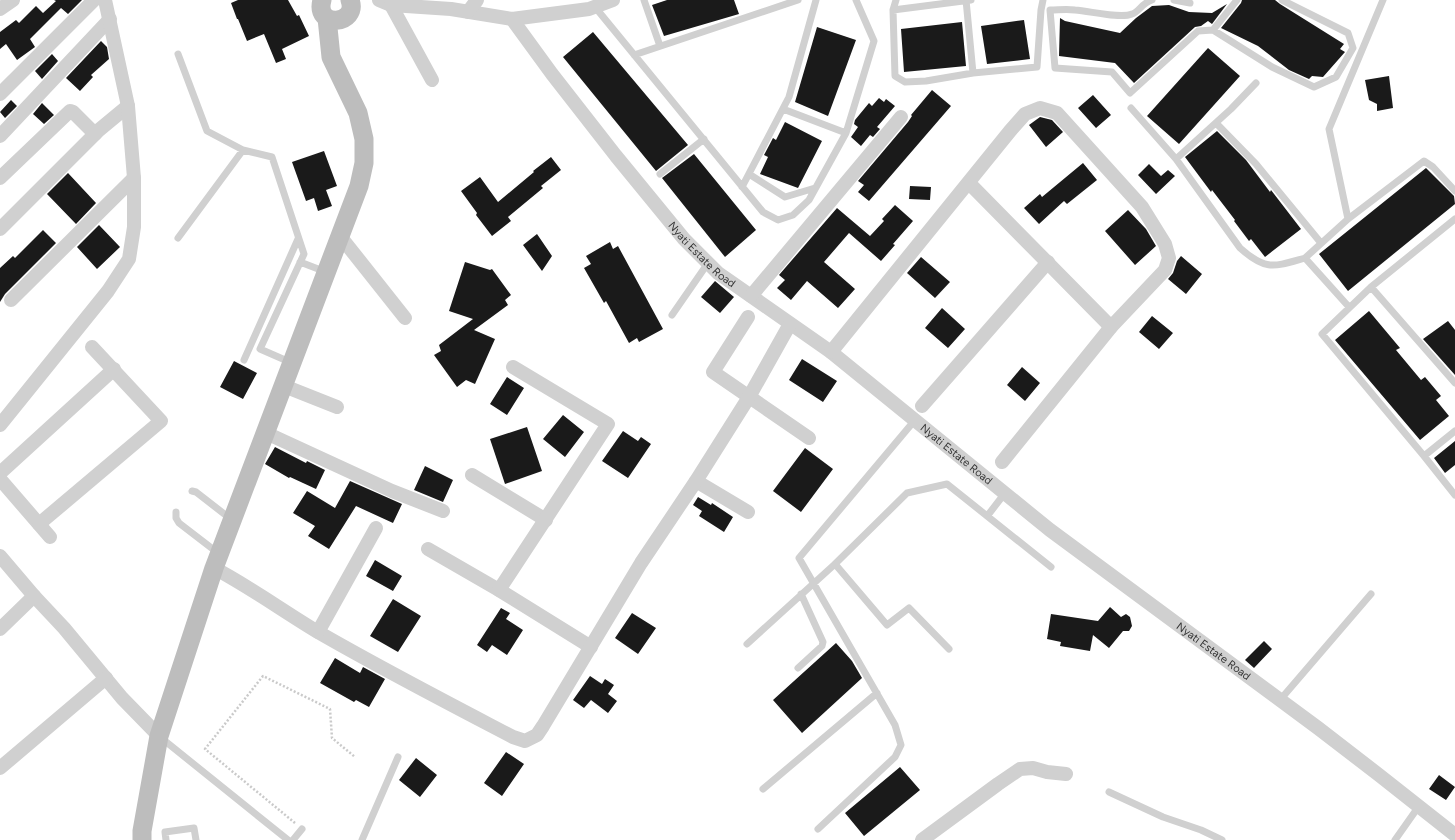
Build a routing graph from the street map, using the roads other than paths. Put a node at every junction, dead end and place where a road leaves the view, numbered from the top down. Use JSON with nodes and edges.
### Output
{"nodes":[{"id":1,"x":13,"y":0,"type":"edge"},
{"id":2,"x":94,"y":0,"type":"edge"},
{"id":3,"x":105,"y":0,"type":"edge"},
{"id":4,"x":322,"y":0,"type":"edge"},
{"id":5,"x":350,"y":0,"type":"edge"},
{"id":6,"x":477,"y":0,"type":"edge"},
{"id":7,"x":613,"y":0,"type":"edge"},
{"id":8,"x":644,"y":0,"type":"edge"},
{"id":9,"x":798,"y":0,"type":"edge"},
{"id":10,"x":816,"y":0,"type":"edge"},
{"id":11,"x":856,"y":0,"type":"edge"},
{"id":12,"x":896,"y":0,"type":"edge"},
{"id":13,"x":966,"y":0,"type":"edge"},
{"id":14,"x":971,"y":0,"type":"edge"},
{"id":15,"x":1043,"y":0,"type":"edge"},
{"id":16,"x":1152,"y":0,"type":"edge"},
{"id":17,"x":1174,"y":0,"type":"edge"},
{"id":18,"x":1237,"y":0,"type":"edge"},
{"id":19,"x":1282,"y":0,"type":"edge"},
{"id":20,"x":1383,"y":0,"type":"edge"},
{"id":21,"x":385,"y":3,"type":"edge"},
{"id":22,"x":1190,"y":3,"type":"dead end"},
{"id":23,"x":448,"y":4,"type":"edge"},
{"id":24,"x":595,"y":6,"type":"junction"},
{"id":25,"x":0,"y":9,"type":"edge"},
{"id":26,"x":893,"y":10,"type":"junction"},
{"id":27,"x":468,"y":12,"type":"junction"},
{"id":28,"x":327,"y":18,"type":"junction"},
{"id":29,"x":110,"y":19,"type":"junction"},
{"id":30,"x":512,"y":19,"type":"junction"},
{"id":31,"x":1213,"y":30,"type":"junction"},
{"id":32,"x":660,"y":46,"type":"junction"},
{"id":33,"x":178,"y":54,"type":"dead end"},
{"id":34,"x":634,"y":55,"type":"junction"},
{"id":35,"x":973,"y":73,"type":"junction"},
{"id":36,"x":432,"y":80,"type":"dead end"},
{"id":37,"x":1256,"y":83,"type":"dead end"},
{"id":38,"x":0,"y":94,"type":"edge"},
{"id":39,"x":128,"y":106,"type":"junction"},
{"id":40,"x":1131,"y":108,"type":"dead end"},
{"id":41,"x":783,"y":109,"type":"junction"},
{"id":42,"x":901,"y":117,"type":"dead end"},
{"id":43,"x":1216,"y":123,"type":"junction"},
{"id":44,"x":846,"y":133,"type":"junction"},
{"id":45,"x":95,"y":134,"type":"junction"},
{"id":46,"x":0,"y":136,"type":"edge"},
{"id":47,"x":704,"y":139,"type":"junction"},
{"id":48,"x":243,"y":150,"type":"junction"},
{"id":49,"x":1176,"y":159,"type":"junction"},
{"id":50,"x":660,"y":174,"type":"dead end"},
{"id":51,"x":749,"y":174,"type":"junction"},
{"id":52,"x":0,"y":178,"type":"edge"},
{"id":53,"x":134,"y":178,"type":"junction"},
{"id":54,"x":969,"y":183,"type":"junction"},
{"id":55,"x":742,"y":187,"type":"junction"},
{"id":56,"x":815,"y":188,"type":"junction"},
{"id":57,"x":1455,"y":191,"type":"edge"},
{"id":58,"x":1348,"y":219,"type":"junction"},
{"id":59,"x":1455,"y":219,"type":"edge"},
{"id":60,"x":0,"y":229,"type":"edge"},
{"id":61,"x":340,"y":236,"type":"junction"},
{"id":62,"x":178,"y":238,"type":"dead end"},
{"id":63,"x":298,"y":239,"type":"junction"},
{"id":64,"x":1321,"y":243,"type":"junction"},
{"id":65,"x":1305,"y":258,"type":"junction"},
{"id":66,"x":300,"y":262,"type":"junction"},
{"id":67,"x":1048,"y":262,"type":"junction"},
{"id":68,"x":708,"y":263,"type":"junction"},
{"id":69,"x":326,"y":272,"type":"junction"},
{"id":70,"x":1371,"y":287,"type":"junction"},
{"id":71,"x":751,"y":296,"type":"junction"},
{"id":72,"x":11,"y":300,"type":"dead end"},
{"id":73,"x":1349,"y":307,"type":"junction"},
{"id":74,"x":672,"y":315,"type":"dead end"},
{"id":75,"x":748,"y":317,"type":"dead end"},
{"id":76,"x":405,"y":318,"type":"dead end"},
{"id":77,"x":790,"y":324,"type":"junction"},
{"id":78,"x":1111,"y":327,"type":"junction"},
{"id":79,"x":92,"y":347,"type":"dead end"},
{"id":80,"x":831,"y":352,"type":"junction"},
{"id":81,"x":244,"y":360,"type":"dead end"},
{"id":82,"x":292,"y":363,"type":"junction"},
{"id":83,"x":513,"y":367,"type":"dead end"},
{"id":84,"x":114,"y":369,"type":"junction"},
{"id":85,"x":1455,"y":384,"type":"edge"},
{"id":86,"x":284,"y":386,"type":"junction"},
{"id":87,"x":749,"y":397,"type":"junction"},
{"id":88,"x":922,"y":406,"type":"dead end"},
{"id":89,"x":337,"y":407,"type":"dead end"},
{"id":90,"x":915,"y":420,"type":"junction"},
{"id":91,"x":0,"y":425,"type":"edge"},
{"id":92,"x":1455,"y":431,"type":"edge"},
{"id":93,"x":266,"y":433,"type":"junction"},
{"id":94,"x":808,"y":438,"type":"dead end"},
{"id":95,"x":1424,"y":456,"type":"junction"},
{"id":96,"x":1002,"y":462,"type":"dead end"},
{"id":97,"x":0,"y":473,"type":"edge"},
{"id":98,"x":472,"y":475,"type":"dead end"},
{"id":99,"x":0,"y":480,"type":"edge"},
{"id":100,"x":696,"y":481,"type":"junction"},
{"id":101,"x":192,"y":491,"type":"dead end"},
{"id":102,"x":1005,"y":493,"type":"junction"},
{"id":103,"x":1455,"y":495,"type":"edge"},
{"id":104,"x":442,"y":511,"type":"dead end"},
{"id":105,"x":176,"y":512,"type":"dead end"},
{"id":106,"x":748,"y":512,"type":"dead end"},
{"id":107,"x":988,"y":515,"type":"junction"},
{"id":108,"x":546,"y":520,"type":"junction"},
{"id":109,"x":232,"y":521,"type":"junction"},
{"id":110,"x":39,"y":524,"type":"junction"},
{"id":111,"x":376,"y":528,"type":"dead end"},
{"id":112,"x":50,"y":537,"type":"dead end"},
{"id":113,"x":428,"y":549,"type":"dead end"},
{"id":114,"x":0,"y":556,"type":"edge"},
{"id":115,"x":217,"y":561,"type":"junction"},
{"id":116,"x":835,"y":564,"type":"junction"},
{"id":117,"x":1051,"y":567,"type":"dead end"},
{"id":118,"x":813,"y":583,"type":"junction"},
{"id":119,"x":499,"y":590,"type":"junction"},
{"id":120,"x":801,"y":594,"type":"junction"},
{"id":121,"x":1371,"y":594,"type":"dead end"},
{"id":122,"x":34,"y":596,"type":"junction"},
{"id":123,"x":0,"y":629,"type":"edge"},
{"id":124,"x":318,"y":632,"type":"junction"},
{"id":125,"x":747,"y":644,"type":"dead end"},
{"id":126,"x":591,"y":647,"type":"junction"},
{"id":127,"x":949,"y":649,"type":"dead end"},
{"id":128,"x":798,"y":668,"type":"dead end"},
{"id":129,"x":106,"y":678,"type":"junction"},
{"id":130,"x":877,"y":693,"type":"junction"},
{"id":131,"x":1280,"y":700,"type":"junction"},
{"id":132,"x":159,"y":736,"type":"junction"},
{"id":133,"x":398,"y":757,"type":"dead end"},
{"id":134,"x":0,"y":768,"type":"edge"},
{"id":135,"x":1066,"y":774,"type":"dead end"},
{"id":136,"x":763,"y":789,"type":"dead end"},
{"id":137,"x":1109,"y":792,"type":"dead end"},
{"id":138,"x":1418,"y":806,"type":"junction"},
{"id":139,"x":302,"y":829,"type":"road end"},
{"id":140,"x":818,"y":829,"type":"dead end"},
{"id":141,"x":1455,"y":835,"type":"edge"},
{"id":142,"x":142,"y":840,"type":"edge"},
{"id":143,"x":164,"y":840,"type":"edge"},
{"id":144,"x":196,"y":840,"type":"edge"},
{"id":145,"x":288,"y":840,"type":"edge"},
{"id":146,"x":293,"y":840,"type":"edge"},
{"id":147,"x":362,"y":840,"type":"edge"},
{"id":148,"x":922,"y":840,"type":"edge"},
{"id":149,"x":1222,"y":840,"type":"edge"},
{"id":150,"x":1395,"y":840,"type":"edge"}],
"edges":[{"from":1,"to":25,"type":"street"},
{"from":2,"to":38,"type":"street"},
{"from":3,"to":29,"type":"street"},
{"from":4,"to":28,"type":"main road"},
{"from":5,"to":28,"type":"main road"},
{"from":6,"to":27,"type":"street"},
{"from":7,"to":24,"type":"street"},
{"from":8,"to":32,"type":"lane"},
{"from":9,"to":32,"type":"lane"},
{"from":10,"to":41,"type":"lane"},
{"from":11,"to":44,"type":"lane"},
{"from":12,"to":26,"type":"lane"},
{"from":13,"to":14,"type":"lane"},
{"from":13,"to":26,"type":"lane"},
{"from":13,"to":35,"type":"lane"},
{"from":15,"to":35,"type":"lane"},
{"from":16,"to":31,"type":"lane"},
{"from":17,"to":22,"type":"lane"},
{"from":18,"to":31,"type":"lane"},
{"from":19,"to":31,"type":"lane"},
{"from":20,"to":58,"type":"lane"},
{"from":21,"to":23,"type":"street"},
{"from":21,"to":36,"type":"street"},
{"from":23,"to":27,"type":"street"},
{"from":24,"to":30,"type":"street"},
{"from":24,"to":34,"type":"lane"},
{"from":26,"to":35,"type":"lane"},
{"from":27,"to":30,"type":"street"},
{"from":28,"to":61,"type":"main road"},
{"from":29,"to":39,"type":"street"},
{"from":29,"to":46,"type":"street"},
{"from":30,"to":68,"type":"street","name":"Nyati Estate Road"},
{"from":32,"to":34,"type":"lane"},
{"from":33,"to":48,"type":"lane"},
{"from":34,"to":47,"type":"lane"},
{"from":37,"to":43,"type":"lane"},
{"from":39,"to":45,"type":"street"},
{"from":39,"to":53,"type":"street"},
{"from":40,"to":49,"type":"lane"},
{"from":41,"to":44,"type":"lane"},
{"from":41,"to":51,"type":"lane"},
{"from":42,"to":71,"type":"street"},
{"from":43,"to":49,"type":"lane"},
{"from":43,"to":64,"type":"lane"},
{"from":44,"to":56,"type":"lane"},
{"from":45,"to":52,"type":"street"},
{"from":45,"to":60,"type":"street"},
{"from":47,"to":50,"type":"lane"},
{"from":47,"to":55,"type":"lane"},
{"from":48,"to":62,"type":"lane"},
{"from":48,"to":63,"type":"lane"},
{"from":49,"to":65,"type":"lane"},
{"from":51,"to":55,"type":"lane"},
{"from":51,"to":56,"type":"lane"},
{"from":53,"to":72,"type":"street"},
{"from":53,"to":91,"type":"street"},
{"from":54,"to":67,"type":"street"},
{"from":54,"to":78,"type":"street"},
{"from":54,"to":80,"type":"street"},
{"from":55,"to":56,"type":"lane"},
{"from":57,"to":58,"type":"lane"},
{"from":58,"to":64,"type":"lane"},
{"from":59,"to":70,"type":"lane"},
{"from":61,"to":69,"type":"main road"},
{"from":61,"to":76,"type":"street"},
{"from":63,"to":66,"type":"lane"},
{"from":63,"to":81,"type":"lane"},
{"from":64,"to":65,"type":"lane"},
{"from":65,"to":73,"type":"lane"},
{"from":66,"to":69,"type":"lane"},
{"from":66,"to":82,"type":"lane"},
{"from":67,"to":78,"type":"street"},
{"from":67,"to":88,"type":"street"},
{"from":68,"to":71,"type":"street","name":"Nyati Estate Road"},
{"from":68,"to":74,"type":"lane"},
{"from":69,"to":82,"type":"main road"},
{"from":70,"to":73,"type":"lane"},
{"from":70,"to":85,"type":"lane"},
{"from":71,"to":77,"type":"street","name":"Nyati Estate Road"},
{"from":73,"to":95,"type":"lane"},
{"from":75,"to":87,"type":"street"},
{"from":77,"to":80,"type":"street","name":"Nyati Estate Road"},
{"from":77,"to":87,"type":"street"},
{"from":78,"to":96,"type":"street"},
{"from":79,"to":84,"type":"street"},
{"from":80,"to":90,"type":"street","name":"Nyati Estate Road"},
{"from":82,"to":86,"type":"main road"},
{"from":83,"to":108,"type":"street"},
{"from":84,"to":97,"type":"street"},
{"from":84,"to":110,"type":"street"},
{"from":86,"to":89,"type":"street"},
{"from":86,"to":93,"type":"main road"},
{"from":87,"to":94,"type":"street"},
{"from":87,"to":100,"type":"street"},
{"from":90,"to":102,"type":"street","name":"Nyati Estate Road"},
{"from":90,"to":118,"type":"lane"},
{"from":92,"to":95,"type":"lane"},
{"from":93,"to":104,"type":"street"},
{"from":93,"to":109,"type":"main road"},
{"from":95,"to":103,"type":"lane"},
{"from":98,"to":108,"type":"street"},
{"from":99,"to":110,"type":"street"},
{"from":100,"to":106,"type":"street"},
{"from":100,"to":126,"type":"street"},
{"from":101,"to":109,"type":"lane"},
{"from":102,"to":107,"type":"lane"},
{"from":102,"to":131,"type":"street","name":"Nyati Estate Road"},
{"from":105,"to":115,"type":"lane"},
{"from":107,"to":116,"type":"lane"},
{"from":107,"to":117,"type":"lane"},
{"from":108,"to":119,"type":"street"},
{"from":109,"to":115,"type":"main road"},
{"from":110,"to":112,"type":"street"},
{"from":111,"to":124,"type":"street"},
{"from":113,"to":119,"type":"street"},
{"from":114,"to":122,"type":"street"},
{"from":115,"to":124,"type":"street"},
{"from":115,"to":132,"type":"main road"},
{"from":116,"to":118,"type":"lane"},
{"from":116,"to":127,"type":"lane"},
{"from":118,"to":120,"type":"lane"},
{"from":118,"to":130,"type":"lane"},
{"from":119,"to":126,"type":"street"},
{"from":120,"to":125,"type":"lane"},
{"from":120,"to":128,"type":"lane"},
{"from":121,"to":131,"type":"lane"},
{"from":122,"to":123,"type":"street"},
{"from":122,"to":129,"type":"street"},
{"from":124,"to":126,"type":"street"},
{"from":129,"to":132,"type":"street"},
{"from":129,"to":134,"type":"street"},
{"from":130,"to":136,"type":"lane"},
{"from":130,"to":140,"type":"lane"},
{"from":131,"to":138,"type":"street","name":"Nyati Estate Road"},
{"from":132,"to":142,"type":"main road"},
{"from":132,"to":145,"type":"lane"},
{"from":133,"to":147,"type":"lane"},
{"from":135,"to":148,"type":"street"},
{"from":137,"to":149,"type":"lane"},
{"from":138,"to":141,"type":"street","name":"Nyati Estate Road"},
{"from":138,"to":150,"type":"lane"},
{"from":139,"to":146,"type":"lane"},
{"from":143,"to":144,"type":"lane"}]}
